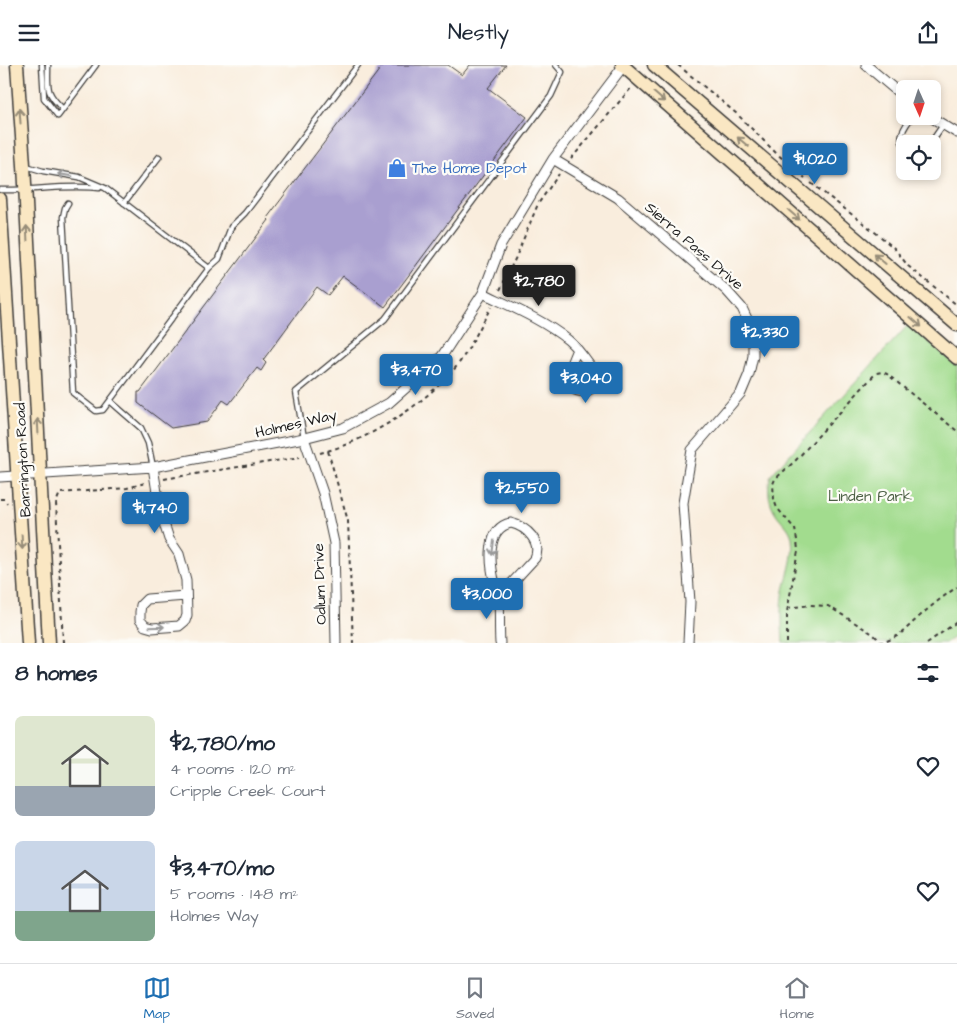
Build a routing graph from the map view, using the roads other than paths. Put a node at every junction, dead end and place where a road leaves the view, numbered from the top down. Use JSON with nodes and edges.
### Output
{"nodes":[{"id":1,"x":17,"y":65,"type":"edge"},
{"id":2,"x":42,"y":65,"type":"edge"},
{"id":3,"x":48,"y":65,"type":"edge"},
{"id":4,"x":96,"y":65,"type":"edge"},
{"id":5,"x":358,"y":65,"type":"edge"},
{"id":6,"x":556,"y":65,"type":"edge"},
{"id":7,"x":623,"y":65,"type":"edge"},
{"id":8,"x":654,"y":65,"type":"edge"},
{"id":9,"x":866,"y":65,"type":"edge"},
{"id":10,"x":896,"y":90,"type":"edge"},
{"id":11,"x":63,"y":109,"type":"junction"},
{"id":12,"x":943,"y":125,"type":"joint"},
{"id":13,"x":957,"y":133,"type":"edge"},
{"id":14,"x":936,"y":135,"type":"edge"},
{"id":15,"x":159,"y":157,"type":"dead end"},
{"id":16,"x":553,"y":159,"type":"junction"},
{"id":17,"x":24,"y":165,"type":"junction"},
{"id":18,"x":105,"y":188,"type":"junction"},
{"id":19,"x":0,"y":190,"type":"edge"},
{"id":20,"x":25,"y":191,"type":"junction"},
{"id":21,"x":0,"y":199,"type":"edge"},
{"id":22,"x":68,"y":203,"type":"dead end"},
{"id":23,"x":124,"y":203,"type":"junction"},
{"id":24,"x":209,"y":268,"type":"junction"},
{"id":25,"x":483,"y":293,"type":"junction"},
{"id":26,"x":957,"y":325,"type":"edge"},
{"id":27,"x":577,"y":349,"type":"junction"},
{"id":28,"x":957,"y":358,"type":"edge"},
{"id":29,"x":110,"y":401,"type":"junction"},
{"id":30,"x":304,"y":438,"type":"junction"},
{"id":31,"x":153,"y":467,"type":"junction"},
{"id":32,"x":41,"y":475,"type":"junction"},
{"id":33,"x":18,"y":476,"type":"junction"},
{"id":34,"x":0,"y":477,"type":"edge"},
{"id":35,"x":186,"y":596,"type":"junction"},
{"id":36,"x":500,"y":597,"type":"junction"},
{"id":37,"x":28,"y":643,"type":"edge"},
{"id":38,"x":49,"y":643,"type":"edge"},
{"id":39,"x":336,"y":643,"type":"edge"},
{"id":40,"x":500,"y":643,"type":"edge"},
{"id":41,"x":688,"y":643,"type":"edge"}],
"edges":[{"from":17,"to":1,"type":"main road","name":"Barrington Road","one_way":true},
{"from":2,"to":11,"type":"lane"},
{"from":3,"to":11,"type":"lane"},
{"from":4,"to":11,"type":"lane"},
{"from":5,"to":24,"type":"lane"},
{"from":6,"to":30,"type":"lane"},
{"from":7,"to":16,"type":"street","name":"Holmes Way"},
{"from":7,"to":28,"type":"main road","one_way":true},
{"from":26,"to":8,"type":"main road","one_way":true},
{"from":9,"to":10,"type":"street"},
{"from":12,"to":13,"type":"street"},
{"from":12,"to":14,"type":"lane"},
{"from":15,"to":23,"type":"lane"},
{"from":16,"to":25,"type":"street","name":"Holmes Way"},
{"from":16,"to":41,"type":"street","name":"Sierra Pass Drive"},
{"from":18,"to":17,"type":"lane","one_way":true},
{"from":17,"to":20,"type":"main road","name":"Barrington Road"},
{"from":18,"to":20,"type":"lane"},
{"from":18,"to":23,"type":"lane"},
{"from":19,"to":20,"type":"lane"},
{"from":32,"to":20,"type":"main road","name":"Barrington Road","one_way":true},
{"from":21,"to":33,"type":"main road","name":"Barrington Road"},
{"from":22,"to":29,"type":"lane"},
{"from":23,"to":24,"type":"lane"},
{"from":24,"to":29,"type":"lane"},
{"from":25,"to":27,"type":"street"},
{"from":25,"to":30,"type":"street","name":"Holmes Way"},
{"from":27,"to":27,"type":"street"},
{"from":29,"to":31,"type":"lane"},
{"from":30,"to":31,"type":"street","name":"Holmes Way"},
{"from":30,"to":39,"type":"street","name":"Odlum Drive"},
{"from":31,"to":32,"type":"street","name":"Holmes Way"},
{"from":31,"to":35,"type":"street"},
{"from":32,"to":33,"type":"street","name":"Holmes Way"},
{"from":32,"to":38,"type":"main road","name":"Barrington Road"},
{"from":33,"to":34,"type":"street","name":"Holmes Way"},
{"from":33,"to":37,"type":"main road","name":"Barrington Road","one_way":true},
{"from":35,"to":35,"type":"street","one_way":true},
{"from":36,"to":36,"type":"street","one_way":true},
{"from":36,"to":40,"type":"street"}]}
